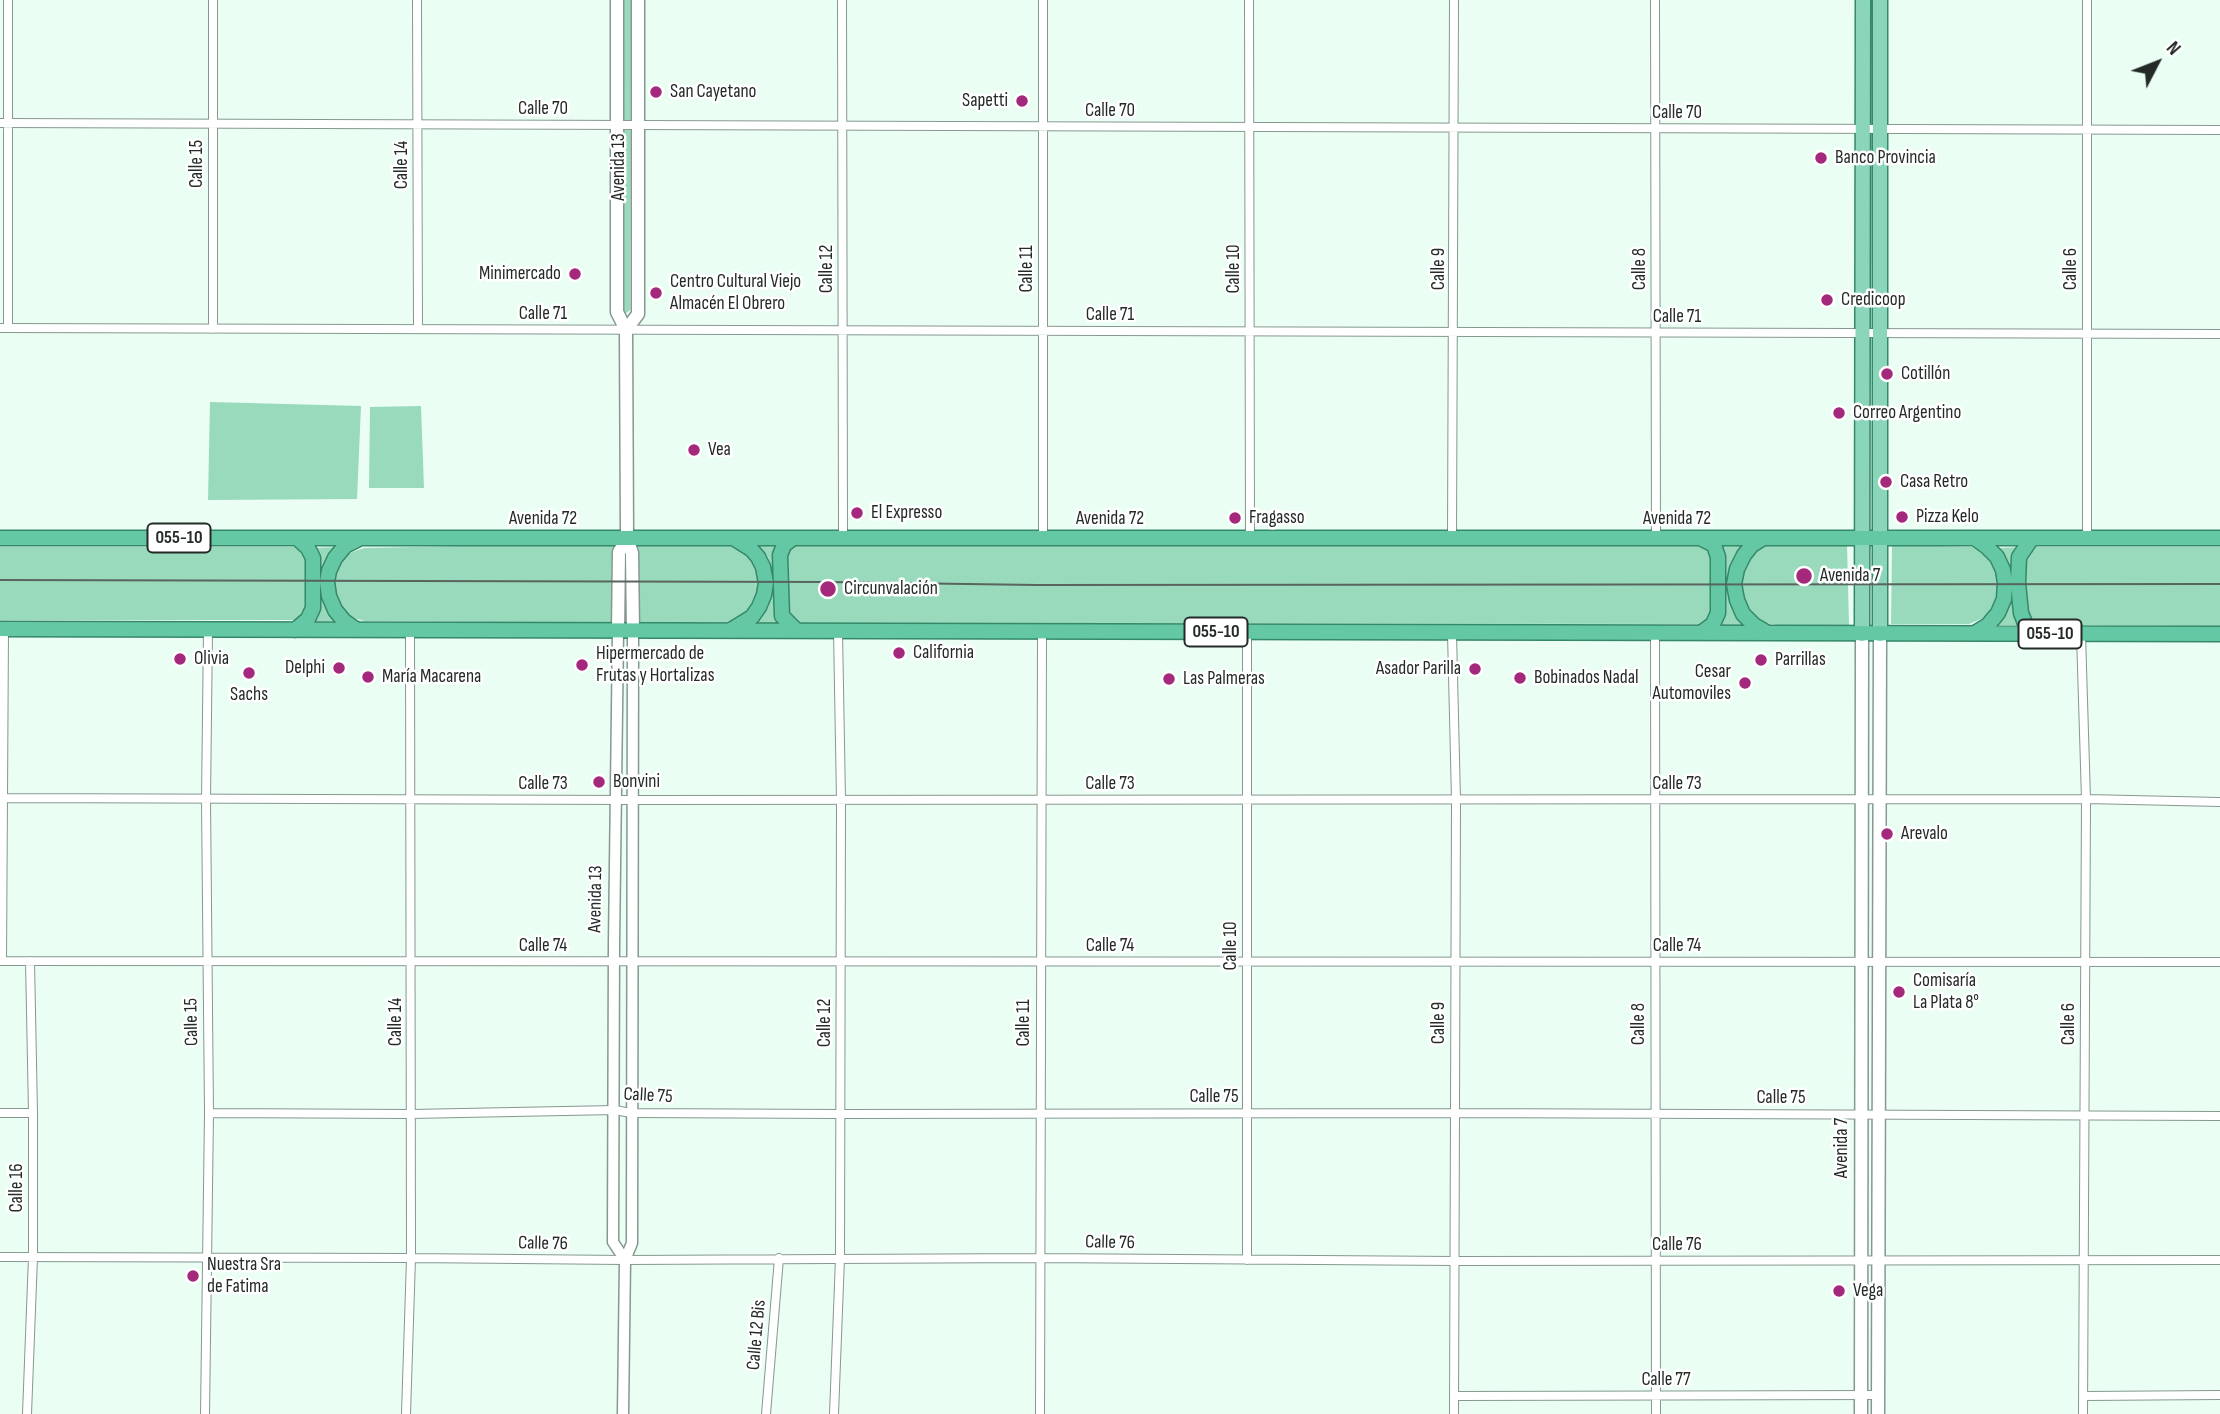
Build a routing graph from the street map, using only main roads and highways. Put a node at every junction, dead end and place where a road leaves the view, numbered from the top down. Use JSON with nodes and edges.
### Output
{"nodes":[{"id":1,"x":617,"y":0,"type":"edge"},
{"id":2,"x":638,"y":0,"type":"edge"},
{"id":3,"x":1863,"y":0,"type":"edge"},
{"id":4,"x":1880,"y":0,"type":"edge"},
{"id":5,"x":626,"y":330,"type":"junction"},
{"id":6,"x":733,"y":537,"type":"junction"},
{"id":7,"x":0,"y":538,"type":"edge"},
{"id":8,"x":297,"y":538,"type":"junction"},
{"id":9,"x":627,"y":538,"type":"junction"},
{"id":10,"x":793,"y":538,"type":"junction"},
{"id":11,"x":1700,"y":538,"type":"junction"},
{"id":12,"x":1763,"y":538,"type":"junction"},
{"id":13,"x":1863,"y":538,"type":"junction"},
{"id":14,"x":1880,"y":538,"type":"junction"},
{"id":15,"x":2032,"y":538,"type":"junction"},
{"id":16,"x":2220,"y":538,"type":"edge"},
{"id":17,"x":358,"y":539,"type":"junction"},
{"id":18,"x":1976,"y":539,"type":"junction"},
{"id":19,"x":2,"y":629,"type":"edge"},
{"id":20,"x":295,"y":630,"type":"junction"},
{"id":21,"x":357,"y":630,"type":"junction"},
{"id":22,"x":625,"y":631,"type":"junction"},
{"id":23,"x":730,"y":631,"type":"junction"},
{"id":24,"x":797,"y":631,"type":"junction"},
{"id":25,"x":1768,"y":633,"type":"junction"},
{"id":26,"x":1975,"y":633,"type":"junction"},
{"id":27,"x":1701,"y":634,"type":"junction"},
{"id":28,"x":1862,"y":634,"type":"junction"},
{"id":29,"x":1880,"y":634,"type":"junction"},
{"id":30,"x":2034,"y":634,"type":"junction"},
{"id":31,"x":2220,"y":634,"type":"edge"},
{"id":32,"x":1861,"y":1414,"type":"edge"},
{"id":33,"x":1878,"y":1414,"type":"edge"}],
"edges":[{"from":1,"to":5,"type":"main road","name":"Avenida 13"},
{"from":2,"to":5,"type":"main road","name":"Avenida 13"},
{"from":3,"to":13,"type":"main road","name":"Avenida 7"},
{"from":4,"to":14,"type":"main road","name":"Avenida 7"},
{"from":5,"to":9,"type":"main road","name":"Avenida 13"},
{"from":6,"to":9,"type":"highway","name":"Avenida 72","number":"055-10"},
{"from":6,"to":10,"type":"highway","name":"Avenida 72","number":"055-10"},
{"from":6,"to":23,"type":"highway"},
{"from":7,"to":8,"type":"highway","name":"Avenida 72","number":"055-10"},
{"from":8,"to":17,"type":"highway","name":"Avenida 72","number":"055-10"},
{"from":8,"to":20,"type":"highway"},
{"from":9,"to":17,"type":"highway","name":"Avenida 72","number":"055-10"},
{"from":9,"to":22,"type":"main road","name":"Avenida 13"},
{"from":10,"to":11,"type":"highway","name":"Avenida 72","number":"055-10"},
{"from":10,"to":24,"type":"highway"},
{"from":11,"to":12,"type":"highway","name":"Avenida 72","number":"055-10"},
{"from":11,"to":27,"type":"highway"},
{"from":12,"to":13,"type":"highway","name":"Avenida 72","number":"055-10"},
{"from":12,"to":25,"type":"highway"},
{"from":13,"to":14,"type":"highway","name":"Avenida 72","number":"055-10"},
{"from":13,"to":28,"type":"main road","name":"Avenida 7"},
{"from":14,"to":18,"type":"highway","name":"Avenida 72","number":"055-10"},
{"from":14,"to":29,"type":"main road","name":"Avenida 7"},
{"from":15,"to":16,"type":"highway","name":"Avenida 72","number":"055-10"},
{"from":15,"to":18,"type":"highway","name":"Avenida 72","number":"055-10"},
{"from":15,"to":30,"type":"highway"},
{"from":17,"to":21,"type":"highway"},
{"from":18,"to":26,"type":"highway"},
{"from":19,"to":20,"type":"highway","number":"055-10"},
{"from":20,"to":21,"type":"highway","number":"055-10"},
{"from":21,"to":22,"type":"highway","number":"055-10"},
{"from":22,"to":23,"type":"highway","number":"055-10"},
{"from":23,"to":24,"type":"highway","number":"055-10"},
{"from":24,"to":27,"type":"highway","number":"055-10"},
{"from":25,"to":27,"type":"highway","number":"055-10"},
{"from":25,"to":28,"type":"highway","number":"055-10"},
{"from":26,"to":29,"type":"highway","number":"055-10"},
{"from":26,"to":30,"type":"highway","number":"055-10"},
{"from":28,"to":29,"type":"highway","number":"055-10"},
{"from":28,"to":32,"type":"main road","name":"Avenida 7"},
{"from":29,"to":33,"type":"main road","name":"Avenida 7"},
{"from":30,"to":31,"type":"highway","number":"055-10"}]}
